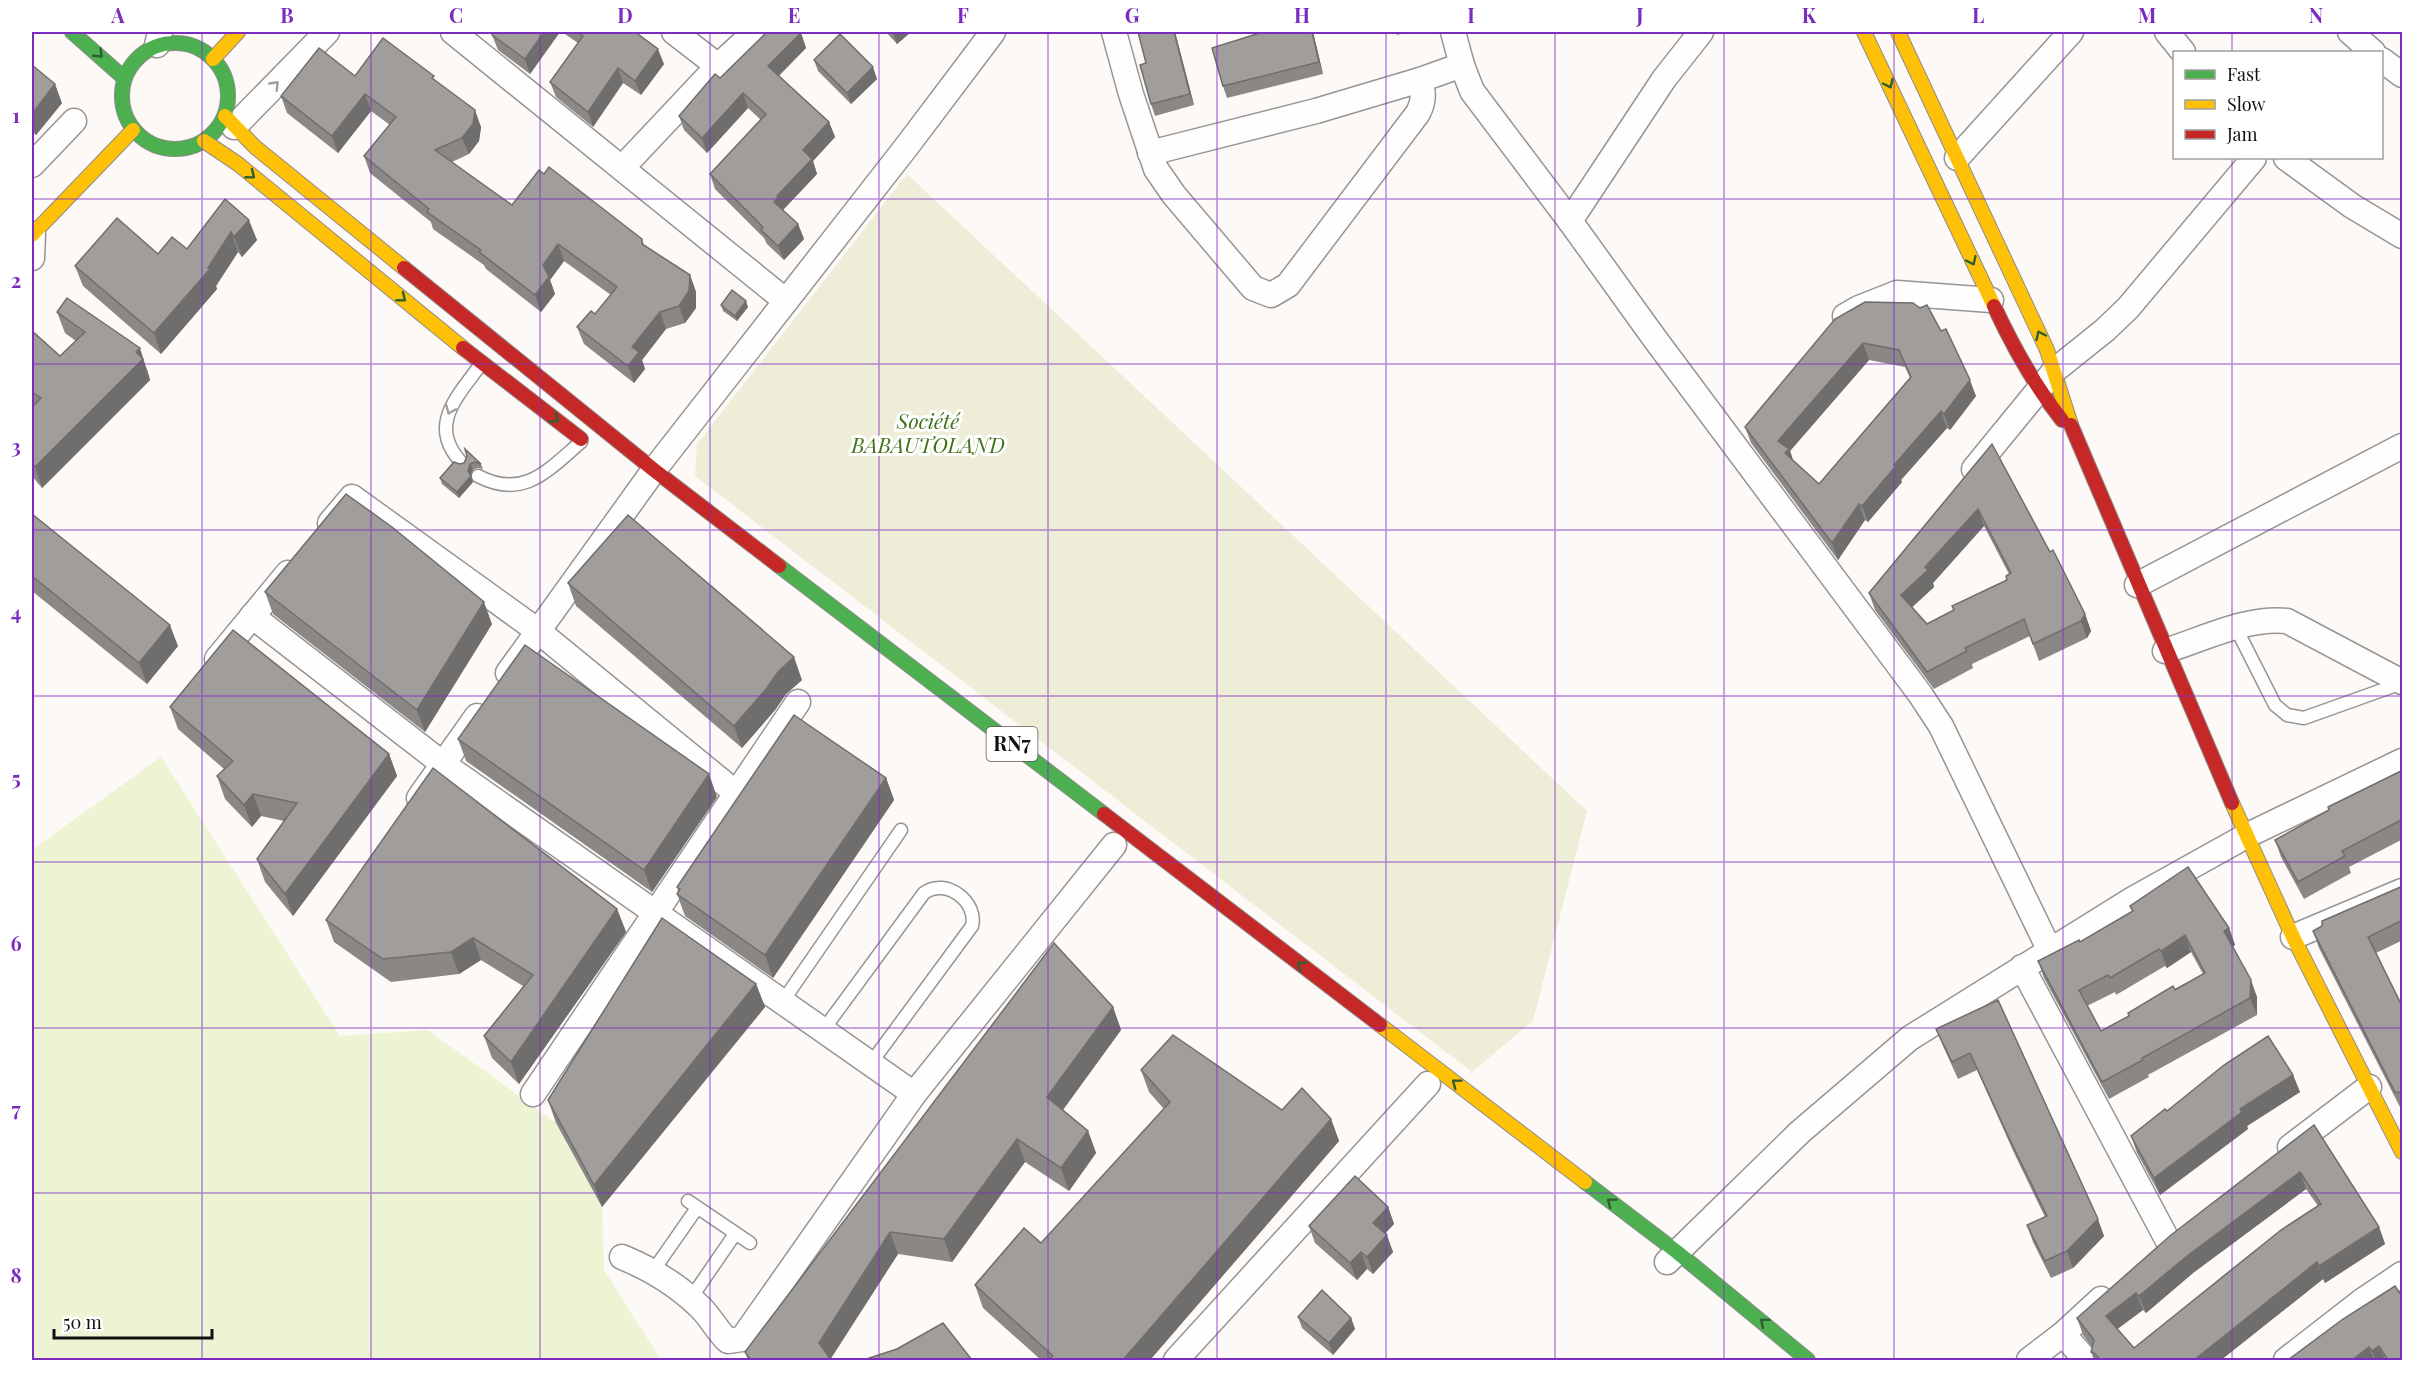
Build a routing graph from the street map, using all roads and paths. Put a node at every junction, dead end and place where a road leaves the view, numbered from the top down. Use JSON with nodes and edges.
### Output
{"nodes":[{"id":1,"x":72,"y":32,"type":"edge"},
{"id":2,"x":238,"y":32,"type":"edge"},
{"id":3,"x":327,"y":32,"type":"edge"},
{"id":4,"x":453,"y":32,"type":"edge"},
{"id":5,"x":674,"y":32,"type":"edge"},
{"id":6,"x":755,"y":32,"type":"edge"},
{"id":7,"x":993,"y":32,"type":"edge"},
{"id":8,"x":1114,"y":32,"type":"edge"},
{"id":9,"x":1453,"y":32,"type":"edge"},
{"id":10,"x":1701,"y":32,"type":"edge"},
{"id":11,"x":1864,"y":32,"type":"edge"},
{"id":12,"x":1898,"y":32,"type":"edge"},
{"id":13,"x":2071,"y":32,"type":"edge"},
{"id":14,"x":2167,"y":32,"type":"edge"},
{"id":15,"x":154,"y":41,"type":"edge"},
{"id":16,"x":2182,"y":51,"type":"edge"},
{"id":17,"x":213,"y":59,"type":"junction"},
{"id":18,"x":2383,"y":61,"type":"edge"},
{"id":19,"x":1462,"y":65,"type":"junction"},
{"id":20,"x":718,"y":66,"type":"junction"},
{"id":21,"x":2403,"y":75,"type":"edge"},
{"id":22,"x":124,"y":78,"type":"junction"},
{"id":23,"x":1420,"y":80,"type":"junction"},
{"id":24,"x":74,"y":121,"type":"dead end"},
{"id":25,"x":229,"y":122,"type":"junction"},
{"id":26,"x":133,"y":130,"type":"junction"},
{"id":27,"x":204,"y":141,"type":"junction"},
{"id":28,"x":1150,"y":153,"type":"junction"},
{"id":29,"x":1957,"y":158,"type":"junction"},
{"id":30,"x":2253,"y":159,"type":"edge"},
{"id":31,"x":2287,"y":159,"type":"edge"},
{"id":32,"x":32,"y":165,"type":"edge"},
{"id":33,"x":622,"y":168,"type":"junction"},
{"id":34,"x":1570,"y":221,"type":"junction"},
{"id":35,"x":32,"y":234,"type":"edge"},
{"id":36,"x":2403,"y":236,"type":"edge"},
{"id":37,"x":32,"y":258,"type":"edge"},
{"id":38,"x":1991,"y":300,"type":"junction"},
{"id":39,"x":786,"y":301,"type":"junction"},
{"id":40,"x":1824,"y":333,"type":"edge"},
{"id":41,"x":482,"y":363,"type":"junction"},
{"id":42,"x":2055,"y":370,"type":"junction"},
{"id":43,"x":2039,"y":391,"type":"junction"},
{"id":44,"x":1748,"y":425,"type":"edge"},
{"id":45,"x":2072,"y":430,"type":"junction"},
{"id":46,"x":1732,"y":443,"type":"junction"},
{"id":47,"x":587,"y":444,"type":"joint"},
{"id":48,"x":2403,"y":446,"type":"edge"},
{"id":49,"x":461,"y":462,"type":"edge"},
{"id":50,"x":478,"y":476,"type":"dead end"},
{"id":51,"x":1963,"y":482,"type":"edge"},
{"id":52,"x":646,"y":483,"type":"junction"},
{"id":53,"x":2138,"y":585,"type":"junction"},
{"id":54,"x":252,"y":616,"type":"junction"},
{"id":55,"x":2236,"y":628,"type":"junction"},
{"id":56,"x":538,"y":631,"type":"junction"},
{"id":57,"x":2165,"y":651,"type":"junction"},
{"id":58,"x":203,"y":676,"type":"edge"},
{"id":59,"x":2403,"y":683,"type":"edge"},
{"id":60,"x":798,"y":702,"type":"dead end"},
{"id":61,"x":2403,"y":761,"type":"edge"},
{"id":62,"x":443,"y":764,"type":"junction"},
{"id":63,"x":736,"y":793,"type":"junction"},
{"id":64,"x":408,"y":812,"type":"edge"},
{"id":65,"x":901,"y":830,"type":"dead end"},
{"id":66,"x":2246,"y":836,"type":"junction"},
{"id":67,"x":1114,"y":845,"type":"dead end"},
{"id":68,"x":2403,"y":891,"type":"edge"},
{"id":69,"x":656,"y":912,"type":"junction"},
{"id":70,"x":2293,"y":937,"type":"junction"},
{"id":71,"x":2049,"y":950,"type":"junction"},
{"id":72,"x":2022,"y":967,"type":"junction"},
{"id":73,"x":783,"y":1001,"type":"junction"},
{"id":74,"x":824,"y":1029,"type":"junction"},
{"id":75,"x":871,"y":1063,"type":"junction"},
{"id":76,"x":1428,"y":1084,"type":"dead end"},
{"id":77,"x":2369,"y":1087,"type":"junction"},
{"id":78,"x":533,"y":1094,"type":"dead end"},
{"id":79,"x":914,"y":1094,"type":"junction"},
{"id":80,"x":2403,"y":1152,"type":"edge"},
{"id":81,"x":2269,"y":1164,"type":"edge"},
{"id":82,"x":735,"y":1234,"type":"junction"},
{"id":83,"x":2168,"y":1241,"type":"edge"},
{"id":84,"x":750,"y":1244,"type":"dead end"},
{"id":85,"x":622,"y":1257,"type":"dead end"},
{"id":86,"x":1668,"y":1261,"type":"junction"},
{"id":87,"x":653,"y":1271,"type":"junction"},
{"id":88,"x":2403,"y":1274,"type":"edge"},
{"id":89,"x":2116,"y":1286,"type":"edge"},
{"id":90,"x":691,"y":1299,"type":"junction"},
{"id":91,"x":2063,"y":1334,"type":"junction"},
{"id":92,"x":1176,"y":1360,"type":"edge"},
{"id":93,"x":1808,"y":1360,"type":"edge"},
{"id":94,"x":2029,"y":1360,"type":"edge"},
{"id":95,"x":2086,"y":1360,"type":"edge"},
{"id":96,"x":2286,"y":1360,"type":"edge"}],
"edges":[{"from":1,"to":22,"type":"main road","one_way":true},
{"from":2,"to":17,"type":"main road"},
{"from":25,"to":3,"type":"street","one_way":true},
{"from":4,"to":33,"type":"street"},
{"from":5,"to":20,"type":"street"},
{"from":6,"to":20,"type":"street"},
{"from":7,"to":39,"type":"street"},
{"from":8,"to":28,"type":"street"},
{"from":9,"to":19,"type":"street"},
{"from":10,"to":34,"type":"street"},
{"from":11,"to":38,"type":"main road","one_way":true},
{"from":12,"to":29,"type":"main road"},
{"from":13,"to":29,"type":"street"},
{"from":14,"to":16,"type":"street"},
{"from":15,"to":17,"type":"main road"},
{"from":15,"to":22,"type":"main road"},
{"from":17,"to":25,"type":"main road"},
{"from":18,"to":21,"type":"street"},
{"from":19,"to":23,"type":"street"},
{"from":19,"to":34,"type":"street"},
{"from":20,"to":33,"type":"street"},
{"from":22,"to":26,"type":"main road"},
{"from":23,"to":28,"type":"street"},
{"from":23,"to":28,"type":"street"},
{"from":24,"to":32,"type":"street"},
{"from":25,"to":27,"type":"main road"},
{"from":25,"to":52,"type":"main road","number":"RN7"},
{"from":26,"to":27,"type":"main road"},
{"from":26,"to":35,"type":"main road"},
{"from":27,"to":41,"type":"main road","one_way":true},
{"from":42,"to":29,"type":"main road","one_way":true},
{"from":30,"to":42,"type":"street"},
{"from":31,"to":36,"type":"street"},
{"from":33,"to":39,"type":"street"},
{"from":34,"to":46,"type":"street"},
{"from":35,"to":37,"type":"street"},
{"from":38,"to":40,"type":"street"},
{"from":38,"to":43,"type":"main road"},
{"from":39,"to":52,"type":"street"},
{"from":41,"to":47,"type":"main road","one_way":true},
{"from":41,"to":49,"type":"lane","one_way":true},
{"from":42,"to":43,"type":"street"},
{"from":42,"to":45,"type":"main road"},
{"from":43,"to":45,"type":"main road"},
{"from":43,"to":51,"type":"street"},
{"from":44,"to":46,"type":"street"},
{"from":45,"to":53,"type":"main road"},
{"from":46,"to":71,"type":"street"},
{"from":47,"to":50,"type":"lane"},
{"from":48,"to":53,"type":"street"},
{"from":52,"to":56,"type":"street"},
{"from":86,"to":52,"type":"main road","number":"RN7","one_way":true},
{"from":53,"to":57,"type":"main road"},
{"from":54,"to":56,"type":"street"},
{"from":54,"to":58,"type":"street"},
{"from":54,"to":62,"type":"street"},
{"from":55,"to":57,"type":"street"},
{"from":55,"to":59,"type":"street"},
{"from":55,"to":59,"type":"lane"},
{"from":56,"to":62,"type":"street"},
{"from":56,"to":63,"type":"street"},
{"from":57,"to":66,"type":"main road"},
{"from":60,"to":63,"type":"street"},
{"from":61,"to":66,"type":"street"},
{"from":62,"to":64,"type":"street"},
{"from":62,"to":69,"type":"street"},
{"from":63,"to":69,"type":"street"},
{"from":65,"to":73,"type":"lane"},
{"from":66,"to":70,"type":"main road"},
{"from":66,"to":71,"type":"street"},
{"from":67,"to":79,"type":"street"},
{"from":68,"to":70,"type":"street"},
{"from":69,"to":73,"type":"street"},
{"from":69,"to":78,"type":"street"},
{"from":70,"to":77,"type":"main road"},
{"from":71,"to":72,"type":"street"},
{"from":72,"to":83,"type":"street"},
{"from":72,"to":86,"type":"street"},
{"from":73,"to":74,"type":"street"},
{"from":74,"to":75,"type":"street"},
{"from":74,"to":75,"type":"lane"},
{"from":75,"to":79,"type":"street"},
{"from":76,"to":92,"type":"street"},
{"from":77,"to":80,"type":"main road"},
{"from":77,"to":81,"type":"street"},
{"from":79,"to":90,"type":"street"},
{"from":82,"to":84,"type":"lane"},
{"from":82,"to":87,"type":"lane"},
{"from":82,"to":90,"type":"lane"},
{"from":85,"to":87,"type":"street"},
{"from":93,"to":86,"type":"main road","number":"RN7","one_way":true},
{"from":87,"to":90,"type":"street"},
{"from":88,"to":96,"type":"street"},
{"from":89,"to":91,"type":"street"},
{"from":91,"to":94,"type":"street"},
{"from":91,"to":95,"type":"street"}]}
